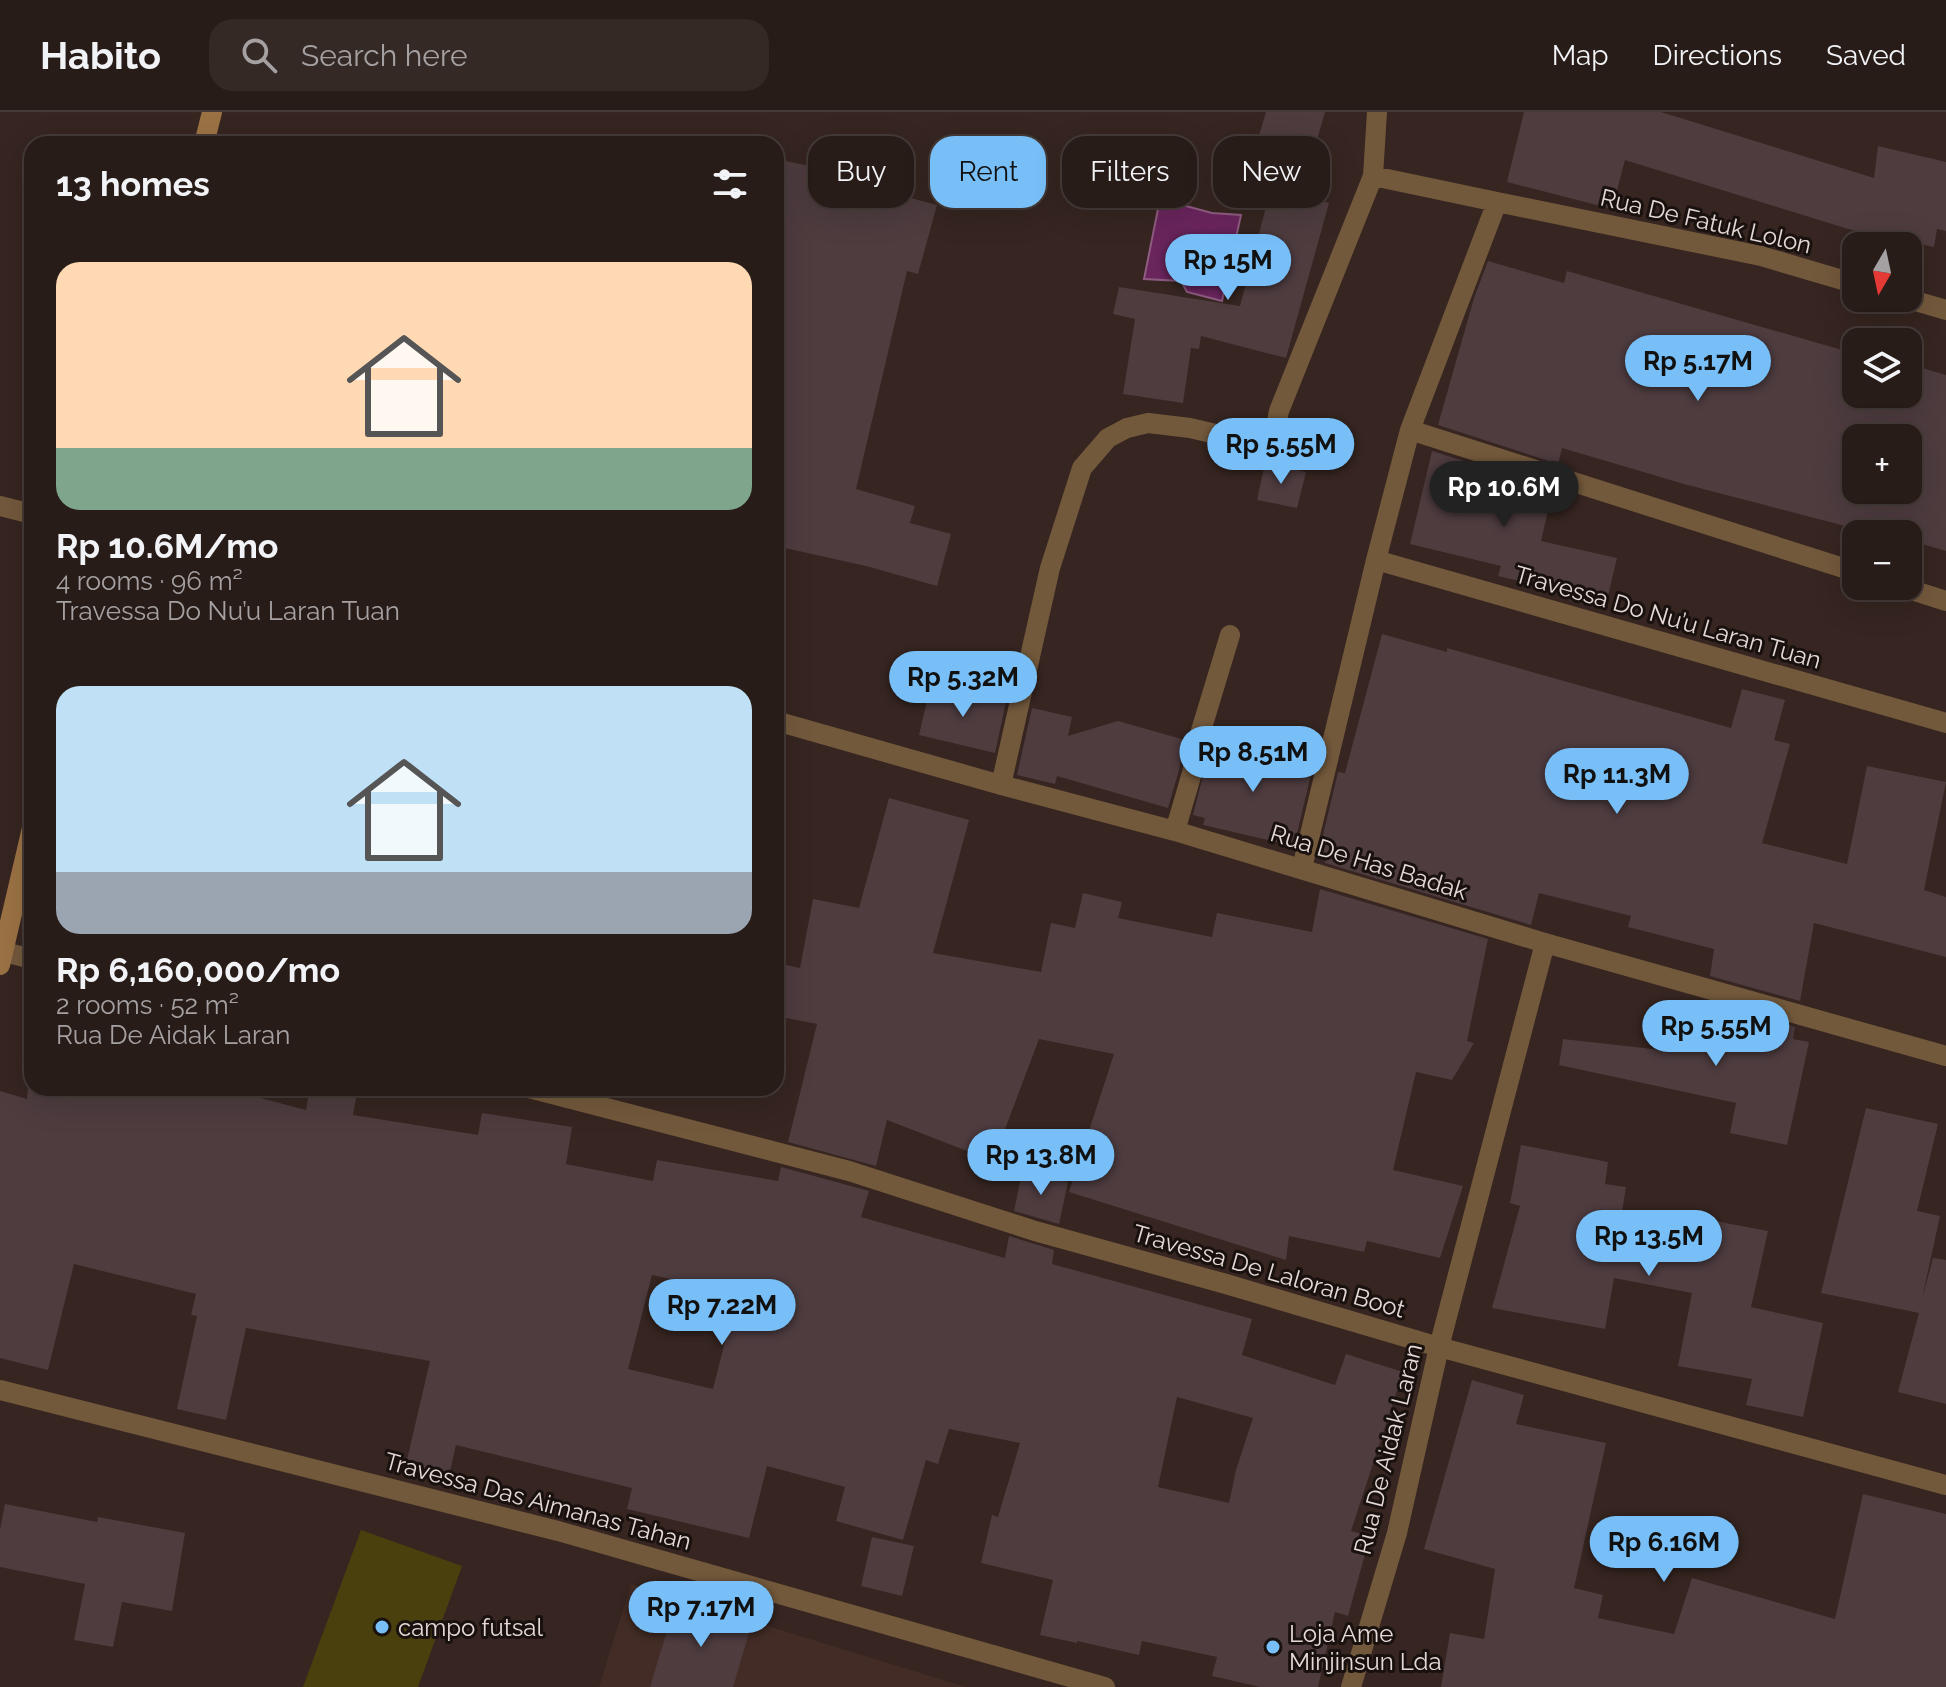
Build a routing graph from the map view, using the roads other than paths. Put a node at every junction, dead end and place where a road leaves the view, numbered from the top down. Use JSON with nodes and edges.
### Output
{"nodes":[{"id":1,"x":212,"y":112,"type":"edge"},
{"id":2,"x":1377,"y":112,"type":"edge"},
{"id":3,"x":206,"y":136,"type":"edge"},
{"id":4,"x":1373,"y":176,"type":"junction"},
{"id":5,"x":1497,"y":202,"type":"junction"},
{"id":6,"x":1842,"y":280,"type":"edge"},
{"id":7,"x":1922,"y":303,"type":"edge"},
{"id":8,"x":1946,"y":310,"type":"edge"},
{"id":9,"x":1410,"y":430,"type":"junction"},
{"id":10,"x":0,"y":506,"type":"edge"},
{"id":11,"x":24,"y":512,"type":"edge"},
{"id":12,"x":1376,"y":560,"type":"junction"},
{"id":13,"x":1842,"y":568,"type":"edge"},
{"id":14,"x":1922,"y":593,"type":"edge"},
{"id":15,"x":1946,"y":601,"type":"edge"},
{"id":16,"x":1230,"y":635,"type":"dead end"},
{"id":17,"x":784,"y":723,"type":"edge"},
{"id":18,"x":1946,"y":723,"type":"edge"},
{"id":19,"x":1001,"y":785,"type":"junction"},
{"id":20,"x":1175,"y":831,"type":"junction"},
{"id":21,"x":24,"y":861,"type":"edge"},
{"id":22,"x":1302,"y":868,"type":"junction"},
{"id":23,"x":1545,"y":943,"type":"junction"},
{"id":24,"x":1,"y":956,"type":"edge"},
{"id":25,"x":24,"y":958,"type":"edge"},
{"id":26,"x":1946,"y":1056,"type":"edge"},
{"id":27,"x":560,"y":1096,"type":"edge"},
{"id":28,"x":1439,"y":1347,"type":"junction"},
{"id":29,"x":0,"y":1390,"type":"edge"},
{"id":30,"x":1946,"y":1485,"type":"edge"},
{"id":31,"x":1105,"y":1687,"type":"edge"},
{"id":32,"x":1351,"y":1687,"type":"edge"}],
"edges":[{"from":1,"to":3,"type":"street"},
{"from":2,"to":4,"type":"street"},
{"from":4,"to":5,"type":"street","name":"Rua De Fatuk Lolon"},
{"from":4,"to":19,"type":"street"},
{"from":5,"to":6,"type":"street","name":"Rua De Fatuk Lolon"},
{"from":5,"to":9,"type":"street"},
{"from":7,"to":8,"type":"street"},
{"from":9,"to":12,"type":"street"},
{"from":9,"to":13,"type":"street"},
{"from":10,"to":11,"type":"street"},
{"from":12,"to":18,"type":"street","name":"Travessa Do Nu’u Laran Tuan"},
{"from":12,"to":22,"type":"street"},
{"from":14,"to":15,"type":"street"},
{"from":16,"to":20,"type":"street"},
{"from":17,"to":19,"type":"street","name":"Rua De Has Badak"},
{"from":19,"to":20,"type":"street","name":"Rua De Has Badak"},
{"from":20,"to":22,"type":"street","name":"Rua De Has Badak"},
{"from":21,"to":24,"type":"street"},
{"from":22,"to":23,"type":"street","name":"Rua De Has Badak"},
{"from":23,"to":26,"type":"street","name":"Rua De Has Badak"},
{"from":23,"to":28,"type":"street","name":"Rua De Aidak Laran"},
{"from":24,"to":25,"type":"street"},
{"from":27,"to":28,"type":"street","name":"Travessa De Laloran Boot"},
{"from":28,"to":30,"type":"street","name":"Travessa De Laloran Boot"},
{"from":28,"to":32,"type":"street","name":"Rua De Aidak Laran"},
{"from":29,"to":31,"type":"street","name":"Travessa Das Aimanas Tahan"}]}
